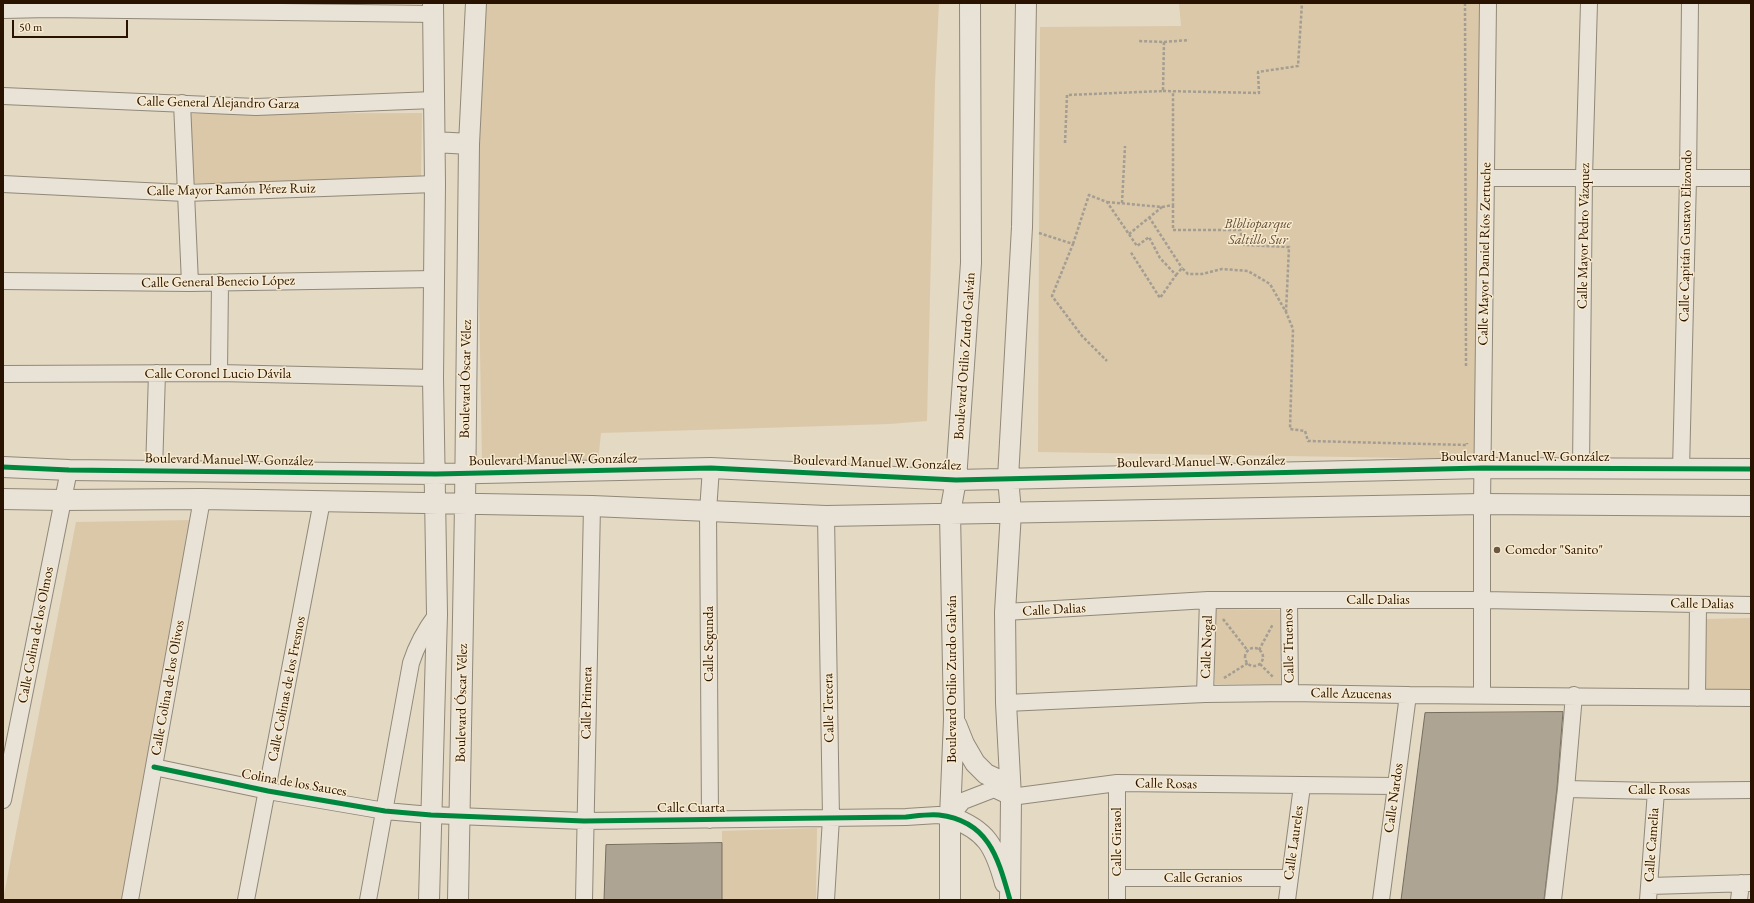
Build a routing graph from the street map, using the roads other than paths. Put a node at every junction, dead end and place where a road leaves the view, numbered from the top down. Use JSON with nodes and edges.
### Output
{"nodes":[{"id":1,"x":476,"y":3,"type":"edge"},
{"id":2,"x":970,"y":3,"type":"edge"},
{"id":3,"x":1026,"y":3,"type":"edge"},
{"id":4,"x":1488,"y":3,"type":"edge"},
{"id":5,"x":1589,"y":3,"type":"edge"},
{"id":6,"x":1690,"y":3,"type":"edge"},
{"id":7,"x":178,"y":7,"type":"edge"},
{"id":8,"x":434,"y":9,"type":"edge"},
{"id":9,"x":3,"y":10,"type":"edge"},
{"id":10,"x":3,"y":96,"type":"edge"},
{"id":11,"x":434,"y":100,"type":"junction"},
{"id":12,"x":182,"y":103,"type":"junction"},
{"id":13,"x":434,"y":142,"type":"junction"},
{"id":14,"x":469,"y":144,"type":"junction"},
{"id":15,"x":1584,"y":177,"type":"junction"},
{"id":16,"x":1486,"y":178,"type":"junction"},
{"id":17,"x":1688,"y":178,"type":"junction"},
{"id":18,"x":1751,"y":178,"type":"edge"},
{"id":19,"x":3,"y":184,"type":"edge"},
{"id":20,"x":435,"y":184,"type":"junction"},
{"id":21,"x":185,"y":193,"type":"junction"},
{"id":22,"x":434,"y":279,"type":"junction"},
{"id":23,"x":3,"y":281,"type":"edge"},
{"id":24,"x":220,"y":282,"type":"junction"},
{"id":25,"x":190,"y":283,"type":"junction"},
{"id":26,"x":157,"y":373,"type":"junction"},
{"id":27,"x":219,"y":373,"type":"junction"},
{"id":28,"x":3,"y":374,"type":"edge"},
{"id":29,"x":433,"y":378,"type":"junction"},
{"id":30,"x":3,"y":467,"type":"edge"},
{"id":31,"x":712,"y":468,"type":"junction"},
{"id":32,"x":1483,"y":468,"type":"junction"},
{"id":33,"x":1581,"y":468,"type":"junction"},
{"id":34,"x":1751,"y":469,"type":"edge"},
{"id":35,"x":68,"y":470,"type":"junction"},
{"id":36,"x":1681,"y":470,"type":"junction"},
{"id":37,"x":154,"y":471,"type":"junction"},
{"id":38,"x":436,"y":474,"type":"junction"},
{"id":39,"x":464,"y":474,"type":"junction"},
{"id":40,"x":1008,"y":478,"type":"junction"},
{"id":41,"x":956,"y":480,"type":"junction"},
{"id":42,"x":3,"y":499,"type":"edge"},
{"id":43,"x":202,"y":499,"type":"junction"},
{"id":44,"x":62,"y":500,"type":"junction"},
{"id":45,"x":322,"y":501,"type":"junction"},
{"id":46,"x":436,"y":504,"type":"junction"},
{"id":47,"x":1482,"y":504,"type":"junction"},
{"id":48,"x":465,"y":505,"type":"junction"},
{"id":49,"x":592,"y":506,"type":"junction"},
{"id":50,"x":1751,"y":506,"type":"edge"},
{"id":51,"x":708,"y":511,"type":"junction"},
{"id":52,"x":1011,"y":512,"type":"junction"},
{"id":53,"x":950,"y":513,"type":"junction"},
{"id":54,"x":826,"y":516,"type":"junction"},
{"id":55,"x":1208,"y":600,"type":"junction"},
{"id":56,"x":1289,"y":600,"type":"junction"},
{"id":57,"x":1483,"y":600,"type":"junction"},
{"id":58,"x":1698,"y":604,"type":"junction"},
{"id":59,"x":1751,"y":605,"type":"edge"},
{"id":60,"x":1005,"y":612,"type":"junction"},
{"id":61,"x":437,"y":614,"type":"junction"},
{"id":62,"x":1290,"y":693,"type":"junction"},
{"id":63,"x":1205,"y":694,"type":"junction"},
{"id":64,"x":1482,"y":694,"type":"junction"},
{"id":65,"x":1408,"y":695,"type":"junction"},
{"id":66,"x":1574,"y":695,"type":"junction"},
{"id":67,"x":1697,"y":698,"type":"junction"},
{"id":68,"x":1751,"y":698,"type":"edge"},
{"id":69,"x":1006,"y":703,"type":"junction"},
{"id":70,"x":954,"y":718,"type":"junction"},
{"id":71,"x":154,"y":767,"type":"junction"},
{"id":72,"x":5,"y":780,"type":"edge"},
{"id":73,"x":1117,"y":783,"type":"junction"},
{"id":74,"x":1302,"y":786,"type":"junction"},
{"id":75,"x":1395,"y":786,"type":"junction"},
{"id":76,"x":1566,"y":789,"type":"junction"},
{"id":77,"x":1751,"y":790,"type":"edge"},
{"id":78,"x":268,"y":791,"type":"junction"},
{"id":79,"x":1656,"y":791,"type":"junction"},
{"id":80,"x":1012,"y":797,"type":"junction"},
{"id":81,"x":3,"y":800,"type":"edge"},
{"id":82,"x":385,"y":811,"type":"junction"},
{"id":83,"x":431,"y":815,"type":"junction"},
{"id":84,"x":460,"y":817,"type":"junction"},
{"id":85,"x":950,"y":817,"type":"junction"},
{"id":86,"x":831,"y":818,"type":"junction"},
{"id":87,"x":584,"y":820,"type":"junction"},
{"id":88,"x":710,"y":820,"type":"junction"},
{"id":89,"x":1117,"y":878,"type":"junction"},
{"id":90,"x":1290,"y":878,"type":"junction"},
{"id":91,"x":1746,"y":883,"type":"edge"},
{"id":92,"x":1649,"y":893,"type":"edge"},
{"id":93,"x":130,"y":900,"type":"edge"},
{"id":94,"x":246,"y":900,"type":"edge"},
{"id":95,"x":368,"y":900,"type":"edge"},
{"id":96,"x":429,"y":900,"type":"edge"},
{"id":97,"x":458,"y":900,"type":"edge"},
{"id":98,"x":584,"y":900,"type":"edge"},
{"id":99,"x":826,"y":900,"type":"edge"},
{"id":100,"x":950,"y":900,"type":"edge"},
{"id":101,"x":1010,"y":900,"type":"edge"},
{"id":102,"x":1117,"y":900,"type":"edge"},
{"id":103,"x":1287,"y":900,"type":"edge"},
{"id":104,"x":1381,"y":900,"type":"edge"},
{"id":105,"x":1553,"y":900,"type":"edge"},
{"id":106,"x":1739,"y":900,"type":"edge"}],
"edges":[{"from":1,"to":14,"type":"street","name":"Boulevard Óscar Vélez"},
{"from":2,"to":41,"type":"street","name":"Boulevard Otilio Zurdo Galván"},
{"from":3,"to":40,"type":"street"},
{"from":4,"to":16,"type":"street","name":"Calle Mayor Daniel Ríos Zertuche"},
{"from":5,"to":15,"type":"street","name":"Calle Mayor Pedro Vázquez"},
{"from":6,"to":17,"type":"street","name":"Calle Capitán Gustavo Elizondo"},
{"from":7,"to":8,"type":"street"},
{"from":7,"to":9,"type":"street"},
{"from":8,"to":11,"type":"street","name":"Boulevard Óscar Vélez"},
{"from":10,"to":12,"type":"street","name":"Calle General Alejandro Garza"},
{"from":11,"to":12,"type":"street","name":"Calle General Alejandro Garza"},
{"from":11,"to":13,"type":"street","name":"Boulevard Óscar Vélez"},
{"from":12,"to":21,"type":"street"},
{"from":13,"to":14,"type":"street"},
{"from":13,"to":20,"type":"street","name":"Boulevard Óscar Vélez"},
{"from":14,"to":39,"type":"street","name":"Boulevard Óscar Vélez"},
{"from":15,"to":16,"type":"street"},
{"from":15,"to":17,"type":"street"},
{"from":15,"to":33,"type":"street","name":"Calle Mayor Pedro Vázquez"},
{"from":16,"to":32,"type":"street","name":"Calle Mayor Daniel Ríos Zertuche"},
{"from":17,"to":18,"type":"street"},
{"from":17,"to":36,"type":"street","name":"Calle Capitán Gustavo Elizondo"},
{"from":19,"to":21,"type":"street","name":"Calle Mayor Ramón Pérez Ruiz"},
{"from":20,"to":21,"type":"street","name":"Calle Mayor Ramón Pérez Ruiz"},
{"from":20,"to":22,"type":"street","name":"Boulevard Óscar Vélez"},
{"from":21,"to":25,"type":"street"},
{"from":22,"to":24,"type":"street","name":"Calle General Benecio López"},
{"from":22,"to":29,"type":"street","name":"Boulevard Óscar Vélez"},
{"from":23,"to":25,"type":"street","name":"Calle General Benecio López"},
{"from":24,"to":25,"type":"street","name":"Calle General Benecio López"},
{"from":24,"to":27,"type":"street"},
{"from":26,"to":27,"type":"street","name":"Calle Coronel Lucio Dávila"},
{"from":26,"to":28,"type":"street","name":"Calle Coronel Lucio Dávila"},
{"from":26,"to":37,"type":"street"},
{"from":27,"to":29,"type":"street","name":"Calle Coronel Lucio Dávila"},
{"from":29,"to":38,"type":"street","name":"Boulevard Óscar Vélez"},
{"from":30,"to":35,"type":"street","name":"Boulevard Manuel W. González"},
{"from":31,"to":39,"type":"street","name":"Boulevard Manuel W. González"},
{"from":31,"to":41,"type":"street","name":"Boulevard Manuel W. González"},
{"from":31,"to":51,"type":"street","name":"Calle Segunda"},
{"from":32,"to":33,"type":"street","name":"Boulevard Manuel W. González"},
{"from":32,"to":40,"type":"street","name":"Boulevard Manuel W. González"},
{"from":32,"to":47,"type":"street","name":"Calle Mayor Daniel Ríos Zertuche"},
{"from":33,"to":36,"type":"street","name":"Boulevard Manuel W. González"},
{"from":34,"to":36,"type":"street","name":"Boulevard Manuel W. González"},
{"from":35,"to":37,"type":"street","name":"Boulevard Manuel W. González"},
{"from":35,"to":44,"type":"street","name":"Calle Colina de los Olmos"},
{"from":37,"to":38,"type":"street","name":"Boulevard Manuel W. González"},
{"from":38,"to":39,"type":"street","name":"Boulevard Manuel W. González"},
{"from":38,"to":46,"type":"street","name":"Boulevard Óscar Vélez"},
{"from":39,"to":48,"type":"street","name":"Boulevard Óscar Vélez"},
{"from":40,"to":41,"type":"street","name":"Boulevard Manuel W. González"},
{"from":40,"to":52,"type":"street"},
{"from":41,"to":53,"type":"street","name":"Boulevard Otilio Zurdo Galván"},
{"from":42,"to":44,"type":"street"},
{"from":43,"to":44,"type":"street"},
{"from":43,"to":45,"type":"street"},
{"from":43,"to":71,"type":"street","name":"Calle Colina de los Olivos"},
{"from":44,"to":72,"type":"street","name":"Calle Colina de los Olmos"},
{"from":45,"to":46,"type":"street"},
{"from":45,"to":78,"type":"street","name":"Calle Colinas de los Fresnos"},
{"from":46,"to":48,"type":"street"},
{"from":46,"to":61,"type":"street","name":"Boulevard Óscar Vélez"},
{"from":47,"to":50,"type":"street"},
{"from":47,"to":52,"type":"street"},
{"from":47,"to":57,"type":"street"},
{"from":48,"to":49,"type":"street"},
{"from":48,"to":84,"type":"street","name":"Boulevard Óscar Vélez"},
{"from":49,"to":51,"type":"street"},
{"from":49,"to":87,"type":"street","name":"Calle Primera"},
{"from":51,"to":54,"type":"street"},
{"from":51,"to":88,"type":"street","name":"Calle Segunda"},
{"from":52,"to":53,"type":"street"},
{"from":52,"to":60,"type":"street"},
{"from":53,"to":54,"type":"street"},
{"from":53,"to":70,"type":"street","name":"Boulevard Otilio Zurdo Galván"},
{"from":54,"to":86,"type":"street","name":"Calle Tercera"},
{"from":55,"to":56,"type":"street","name":"Calle Dalias"},
{"from":55,"to":60,"type":"street","name":"Calle Dalias"},
{"from":55,"to":63,"type":"street","name":"Calle Nogal"},
{"from":56,"to":57,"type":"street","name":"Calle Dalias"},
{"from":56,"to":62,"type":"street","name":"Calle Truenos"},
{"from":57,"to":58,"type":"street","name":"Calle Dalias"},
{"from":57,"to":64,"type":"street"},
{"from":58,"to":59,"type":"street","name":"Calle Dalias"},
{"from":58,"to":67,"type":"street"},
{"from":60,"to":69,"type":"street"},
{"from":61,"to":82,"type":"street"},
{"from":61,"to":83,"type":"street","name":"Boulevard Óscar Vélez"},
{"from":62,"to":63,"type":"street","name":"Calle Azucenas"},
{"from":62,"to":65,"type":"street","name":"Calle Azucenas"},
{"from":63,"to":69,"type":"street","name":"Calle Azucenas"},
{"from":64,"to":65,"type":"street","name":"Calle Azucenas"},
{"from":64,"to":66,"type":"street","name":"Calle Azucenas"},
{"from":65,"to":75,"type":"street","name":"Calle Nardos"},
{"from":66,"to":67,"type":"street","name":"Calle Azucenas"},
{"from":66,"to":76,"type":"street"},
{"from":67,"to":68,"type":"street","name":"Calle Azucenas"},
{"from":69,"to":80,"type":"street"},
{"from":70,"to":80,"type":"street"},
{"from":70,"to":85,"type":"street","name":"Boulevard Otilio Zurdo Galván"},
{"from":71,"to":78,"type":"street","name":"Colina de los Sauces"},
{"from":71,"to":93,"type":"street","name":"Calle Colina de los Olivos"},
{"from":72,"to":81,"type":"street","name":"Calle Colina de los Olmos"},
{"from":73,"to":74,"type":"street","name":"Calle Rosas"},
{"from":73,"to":80,"type":"street","name":"Calle Rosas"},
{"from":73,"to":89,"type":"street","name":"Calle Girasol"},
{"from":74,"to":75,"type":"street","name":"Calle Rosas"},
{"from":74,"to":90,"type":"street","name":"Calle Laureles"},
{"from":75,"to":104,"type":"street","name":"Calle Nardos"},
{"from":76,"to":79,"type":"street","name":"Calle Rosas"},
{"from":76,"to":105,"type":"street"},
{"from":77,"to":79,"type":"street","name":"Calle Rosas"},
{"from":78,"to":82,"type":"street","name":"Colina de los Sauces"},
{"from":78,"to":94,"type":"street","name":"Calle Colinas de los Fresnos"},
{"from":79,"to":92,"type":"street","name":"Calle Camelia"},
{"from":80,"to":85,"type":"street"},
{"from":80,"to":101,"type":"street"},
{"from":82,"to":83,"type":"street","name":"Colina de los Sauces"},
{"from":82,"to":95,"type":"street"},
{"from":83,"to":84,"type":"street","name":"Calle Cuarta"},
{"from":83,"to":96,"type":"street","name":"Boulevard Óscar Vélez"},
{"from":84,"to":87,"type":"street","name":"Calle Cuarta"},
{"from":84,"to":97,"type":"street","name":"Boulevard Óscar Vélez"},
{"from":85,"to":86,"type":"street","name":"Calle Cuarta"},
{"from":85,"to":100,"type":"street","name":"Boulevard Otilio Zurdo Galván"},
{"from":85,"to":101,"type":"street"},
{"from":86,"to":88,"type":"street","name":"Calle Cuarta"},
{"from":86,"to":99,"type":"street","name":"Calle Tercera"},
{"from":87,"to":88,"type":"street","name":"Calle Cuarta"},
{"from":87,"to":98,"type":"street","name":"Calle Primera"},
{"from":89,"to":90,"type":"street","name":"Calle Geranios"},
{"from":89,"to":102,"type":"street","name":"Calle Girasol"},
{"from":90,"to":103,"type":"street","name":"Calle Laureles"},
{"from":91,"to":92,"type":"street"},
{"from":91,"to":106,"type":"street"}]}
